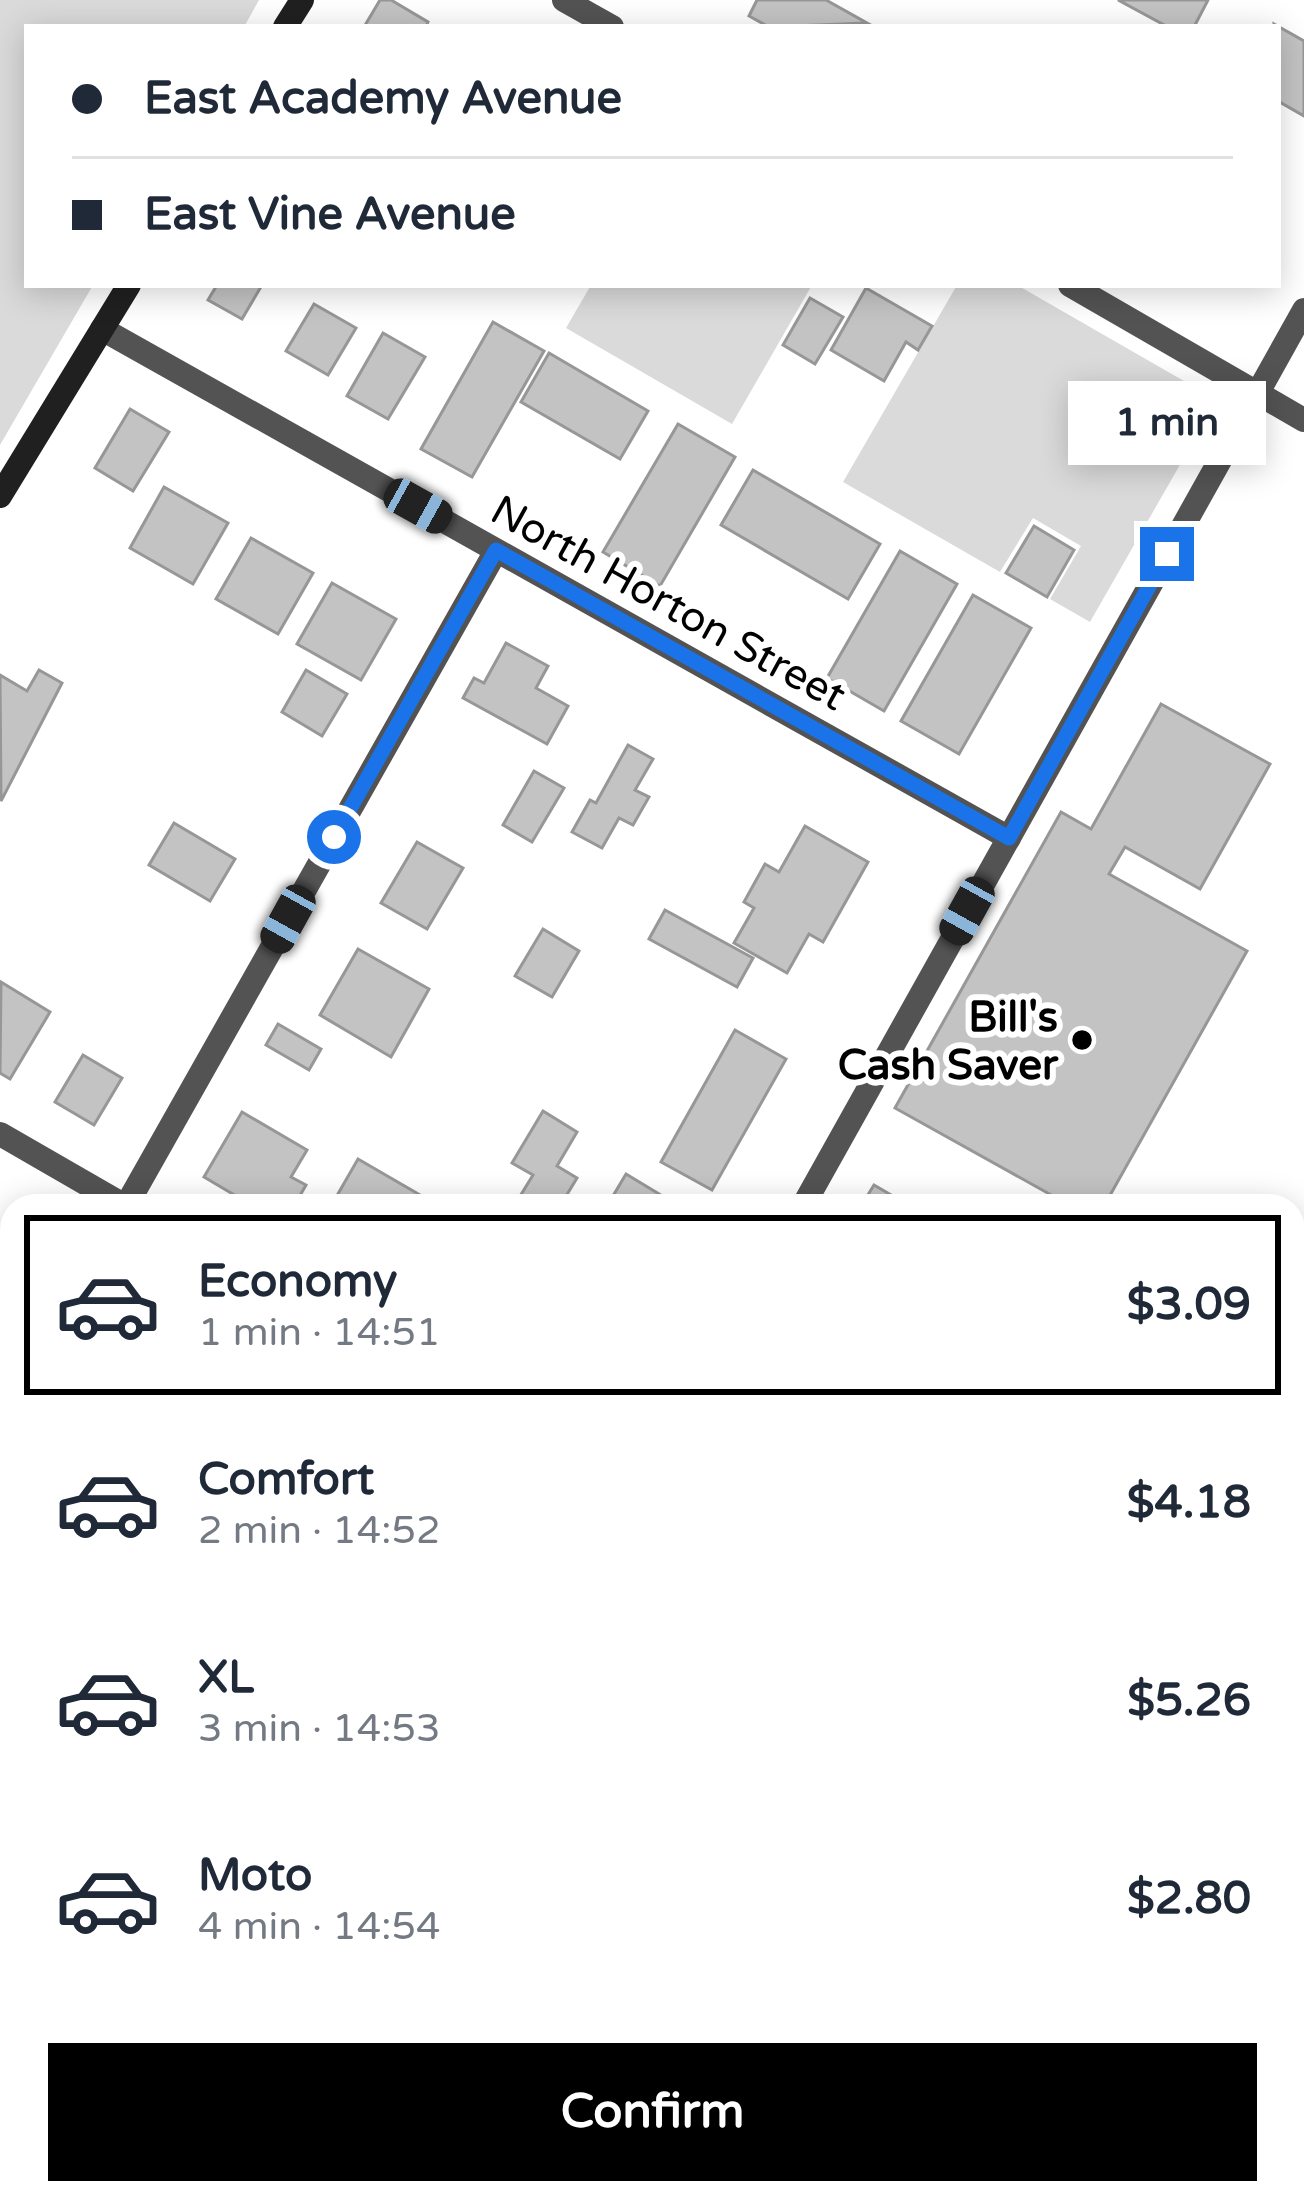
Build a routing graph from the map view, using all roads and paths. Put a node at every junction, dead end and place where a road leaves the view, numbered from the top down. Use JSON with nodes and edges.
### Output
{"nodes":[{"id":1,"x":564,"y":0,"type":"edge"},
{"id":2,"x":607,"y":24,"type":"edge"},
{"id":3,"x":127,"y":288,"type":"edge"},
{"id":4,"x":1075,"y":288,"type":"edge"},
{"id":5,"x":1304,"y":310,"type":"edge"},
{"id":6,"x":102,"y":329,"type":"junction"},
{"id":7,"x":1257,"y":394,"type":"junction"},
{"id":8,"x":1304,"y":420,"type":"edge"},
{"id":9,"x":0,"y":496,"type":"edge"},
{"id":10,"x":496,"y":550,"type":"junction"},
{"id":11,"x":1009,"y":838,"type":"junction"},
{"id":12,"x":0,"y":1134,"type":"edge"},
{"id":13,"x":104,"y":1194,"type":"edge"},
{"id":14,"x":132,"y":1194,"type":"edge"},
{"id":15,"x":809,"y":1194,"type":"edge"}],
"edges":[{"from":1,"to":2,"type":"street"},
{"from":3,"to":6,"type":"street"},
{"from":4,"to":7,"type":"street"},
{"from":5,"to":7,"type":"street"},
{"from":6,"to":9,"type":"street"},
{"from":6,"to":10,"type":"street","name":"North Horton Street"},
{"from":7,"to":8,"type":"street"},
{"from":7,"to":11,"type":"street"},
{"from":10,"to":11,"type":"street","name":"North Horton Street"},
{"from":10,"to":14,"type":"street"},
{"from":11,"to":15,"type":"street"},
{"from":12,"to":13,"type":"street"}]}
